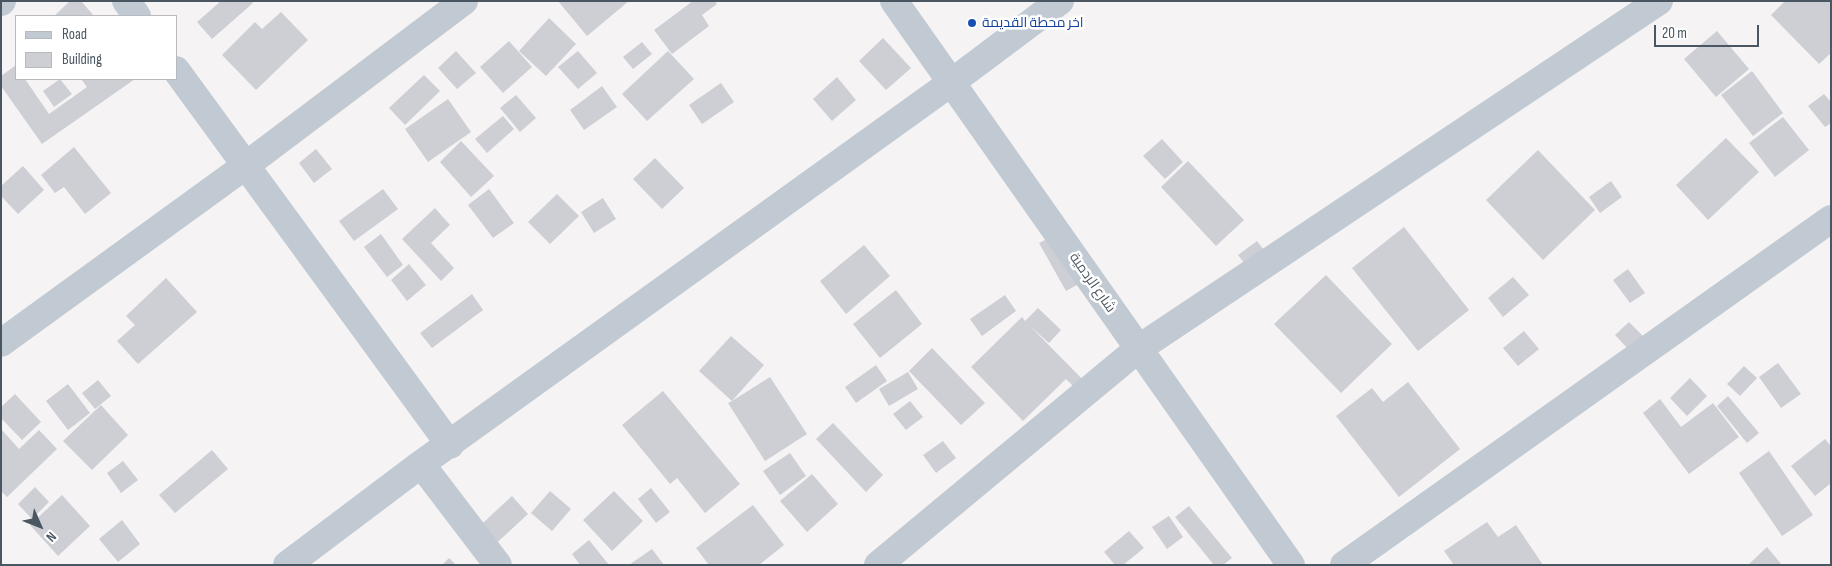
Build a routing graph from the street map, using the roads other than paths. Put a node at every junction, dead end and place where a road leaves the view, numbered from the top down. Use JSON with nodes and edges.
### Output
{"nodes":[{"id":1,"x":126,"y":1,"type":"edge"},
{"id":2,"x":464,"y":1,"type":"edge"},
{"id":3,"x":894,"y":1,"type":"edge"},
{"id":4,"x":1060,"y":1,"type":"edge"},
{"id":5,"x":1659,"y":1,"type":"edge"},
{"id":6,"x":136,"y":15,"type":"edge"},
{"id":7,"x":178,"y":73,"type":"edge"},
{"id":8,"x":952,"y":82,"type":"junction"},
{"id":9,"x":245,"y":166,"type":"junction"},
{"id":10,"x":1831,"y":219,"type":"edge"},
{"id":11,"x":1,"y":343,"type":"edge"},
{"id":12,"x":1138,"y":349,"type":"junction"},
{"id":13,"x":450,"y":445,"type":"junction"},
{"id":14,"x":421,"y":464,"type":"junction"},
{"id":15,"x":880,"y":564,"type":"edge"},
{"id":16,"x":287,"y":565,"type":"edge"},
{"id":17,"x":498,"y":565,"type":"edge"},
{"id":18,"x":1291,"y":565,"type":"edge"},
{"id":19,"x":1344,"y":565,"type":"edge"}],
"edges":[{"from":1,"to":6,"type":"street"},
{"from":2,"to":9,"type":"street"},
{"from":3,"to":8,"type":"street","name":"شارع الردمية"},
{"from":4,"to":8,"type":"street"},
{"from":5,"to":12,"type":"street"},
{"from":7,"to":9,"type":"street"},
{"from":8,"to":12,"type":"street","name":"شارع الردمية"},
{"from":8,"to":13,"type":"street"},
{"from":9,"to":11,"type":"street"},
{"from":9,"to":13,"type":"street"},
{"from":10,"to":19,"type":"street"},
{"from":12,"to":15,"type":"street"},
{"from":12,"to":18,"type":"street","name":"شارع الردمية"},
{"from":13,"to":14,"type":"street"},
{"from":14,"to":16,"type":"street"},
{"from":14,"to":17,"type":"street"}]}
